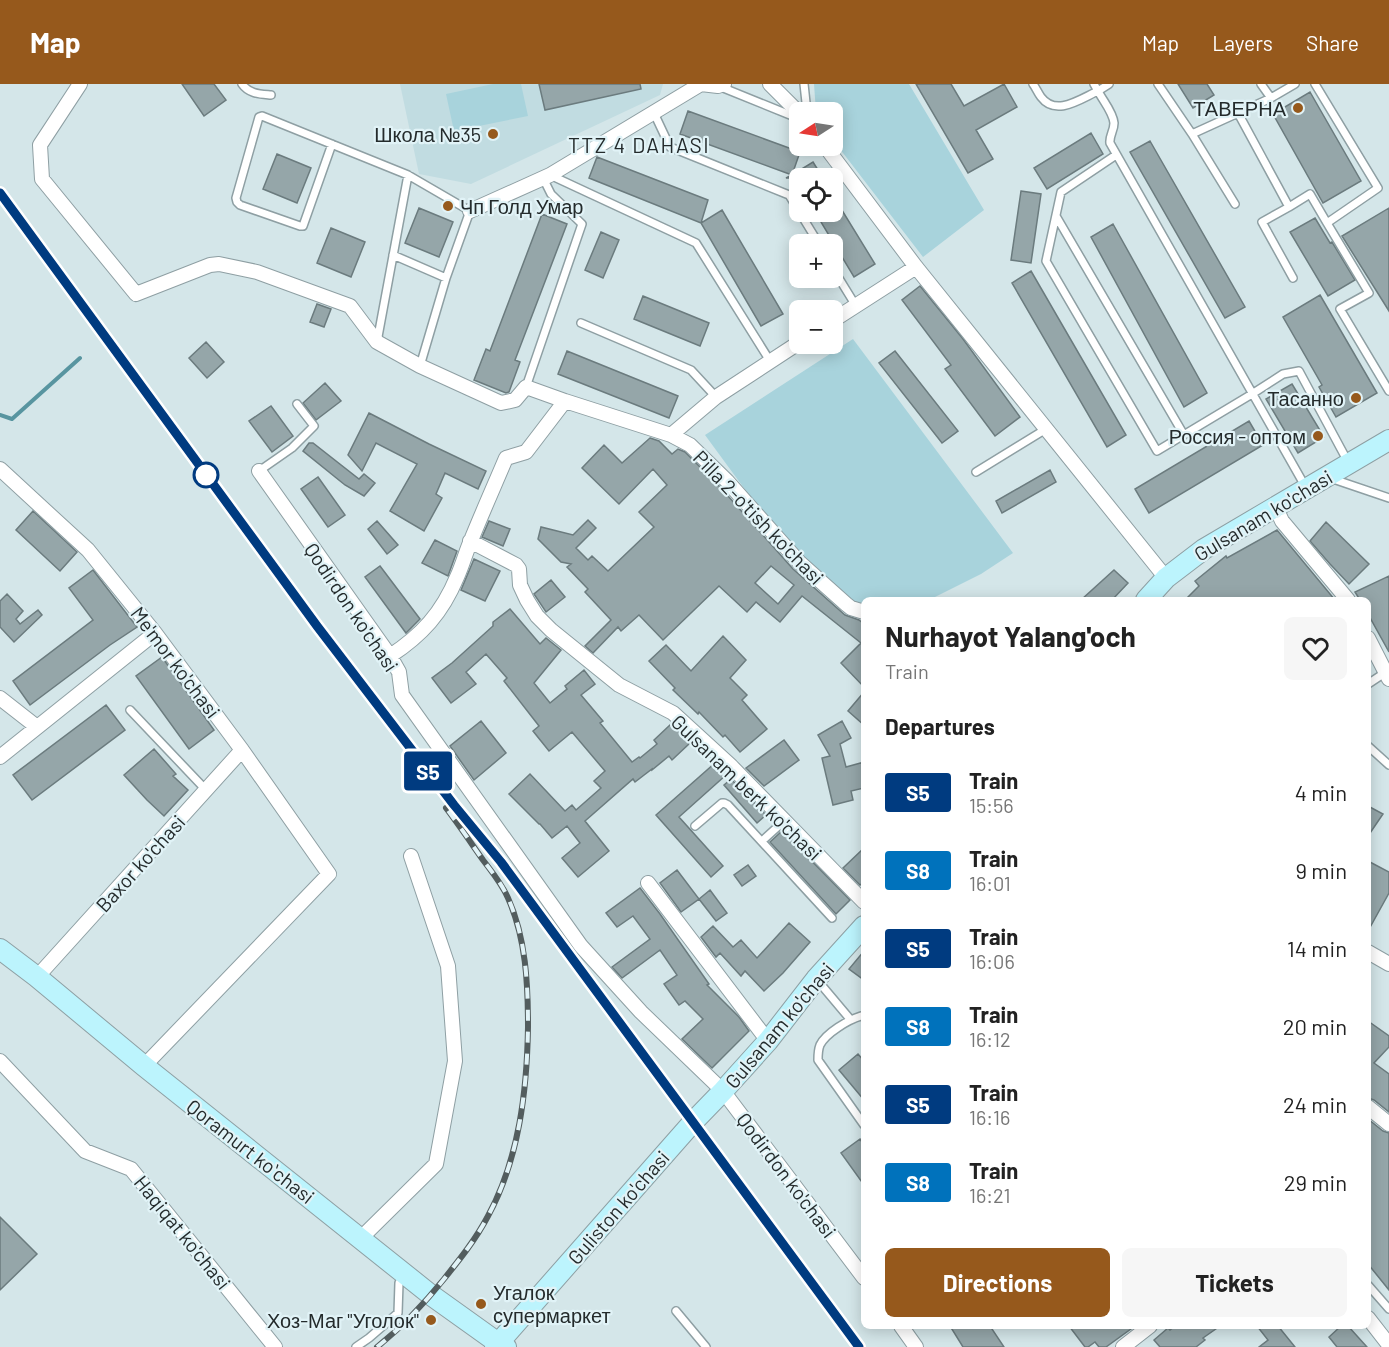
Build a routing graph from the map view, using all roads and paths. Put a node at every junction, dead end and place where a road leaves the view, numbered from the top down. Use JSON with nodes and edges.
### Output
{"nodes":[{"id":1,"x":80,"y":84,"type":"edge"},
{"id":2,"x":242,"y":84,"type":"edge"},
{"id":3,"x":701,"y":84,"type":"edge"},
{"id":4,"x":770,"y":84,"type":"edge"},
{"id":5,"x":804,"y":84,"type":"edge"},
{"id":6,"x":1033,"y":84,"type":"edge"},
{"id":7,"x":1109,"y":84,"type":"edge"},
{"id":8,"x":1158,"y":84,"type":"edge"},
{"id":9,"x":1261,"y":84,"type":"edge"},
{"id":10,"x":1295,"y":84,"type":"edge"},
{"id":11,"x":1315,"y":84,"type":"edge"},
{"id":12,"x":721,"y":85,"type":"edge"},
{"id":13,"x":1096,"y":88,"type":"edge"},
{"id":14,"x":271,"y":95,"type":"dead end"},
{"id":15,"x":1271,"y":98,"type":"junction"},
{"id":16,"x":806,"y":102,"type":"edge"},
{"id":17,"x":789,"y":103,"type":"edge"},
{"id":18,"x":654,"y":113,"type":"junction"},
{"id":19,"x":1238,"y":113,"type":"junction"},
{"id":20,"x":789,"y":114,"type":"edge"},
{"id":21,"x":1192,"y":134,"type":"junction"},
{"id":22,"x":332,"y":144,"type":"junction"},
{"id":23,"x":1116,"y":155,"type":"junction"},
{"id":24,"x":833,"y":156,"type":"edge"},
{"id":25,"x":408,"y":175,"type":"junction"},
{"id":26,"x":547,"y":176,"type":"junction"},
{"id":27,"x":1235,"y":204,"type":"dead end"},
{"id":28,"x":1289,"y":207,"type":"junction"},
{"id":29,"x":470,"y":211,"type":"junction"},
{"id":30,"x":1056,"y":216,"type":"junction"},
{"id":31,"x":1327,"y":223,"type":"junction"},
{"id":32,"x":813,"y":234,"type":"edge"},
{"id":33,"x":393,"y":255,"type":"junction"},
{"id":34,"x":916,"y":267,"type":"junction"},
{"id":35,"x":446,"y":278,"type":"junction"},
{"id":36,"x":1293,"y":278,"type":"dead end"},
{"id":37,"x":843,"y":285,"type":"edge"},
{"id":38,"x":856,"y":306,"type":"junction"},
{"id":39,"x":843,"y":314,"type":"edge"},
{"id":40,"x":581,"y":323,"type":"dead end"},
{"id":41,"x":377,"y":342,"type":"junction"},
{"id":42,"x":789,"y":349,"type":"edge"},
{"id":43,"x":770,"y":361,"type":"junction"},
{"id":44,"x":420,"y":366,"type":"junction"},
{"id":45,"x":526,"y":387,"type":"junction"},
{"id":46,"x":1389,"y":391,"type":"edge"},
{"id":47,"x":1252,"y":394,"type":"junction"},
{"id":48,"x":716,"y":397,"type":"junction"},
{"id":49,"x":565,"y":401,"type":"junction"},
{"id":50,"x":297,"y":404,"type":"dead end"},
{"id":51,"x":1046,"y":429,"type":"junction"},
{"id":52,"x":671,"y":435,"type":"junction"},
{"id":53,"x":1184,"y":435,"type":"junction"},
{"id":54,"x":1389,"y":440,"type":"edge"},
{"id":55,"x":1349,"y":464,"type":"junction"},
{"id":56,"x":0,"y":469,"type":"edge"},
{"id":57,"x":259,"y":471,"type":"joint"},
{"id":58,"x":976,"y":472,"type":"dead end"},
{"id":59,"x":1327,"y":477,"type":"junction"},
{"id":60,"x":1307,"y":489,"type":"junction"},
{"id":61,"x":1389,"y":498,"type":"edge"},
{"id":62,"x":1276,"y":507,"type":"junction"},
{"id":63,"x":470,"y":541,"type":"junction"},
{"id":64,"x":1166,"y":578,"type":"junction"},
{"id":65,"x":1149,"y":597,"type":"edge"},
{"id":66,"x":1345,"y":597,"type":"edge"},
{"id":67,"x":861,"y":611,"type":"edge"},
{"id":68,"x":155,"y":633,"type":"junction"},
{"id":69,"x":1371,"y":644,"type":"edge"},
{"id":70,"x":390,"y":656,"type":"junction"},
{"id":71,"x":1387,"y":675,"type":"edge"},
{"id":72,"x":1371,"y":683,"type":"edge"},
{"id":73,"x":0,"y":698,"type":"edge"},
{"id":74,"x":130,"y":710,"type":"dead end"},
{"id":75,"x":37,"y":727,"type":"junction"},
{"id":76,"x":1371,"y":749,"type":"edge"},
{"id":77,"x":243,"y":750,"type":"junction"},
{"id":78,"x":0,"y":757,"type":"edge"},
{"id":79,"x":1389,"y":765,"type":"edge"},
{"id":80,"x":206,"y":790,"type":"junction"},
{"id":81,"x":784,"y":821,"type":"junction"},
{"id":82,"x":695,"y":826,"type":"dead end"},
{"id":83,"x":762,"y":841,"type":"junction"},
{"id":84,"x":411,"y":856,"type":"dead end"},
{"id":85,"x":648,"y":883,"type":"dead end"},
{"id":86,"x":861,"y":899,"type":"edge"},
{"id":87,"x":832,"y":918,"type":"dead end"},
{"id":88,"x":861,"y":929,"type":"edge"},
{"id":89,"x":0,"y":950,"type":"edge"},
{"id":90,"x":1371,"y":954,"type":"edge"},
{"id":91,"x":0,"y":963,"type":"edge"},
{"id":92,"x":1389,"y":964,"type":"edge"},
{"id":93,"x":37,"y":977,"type":"junction"},
{"id":94,"x":816,"y":979,"type":"junction"},
{"id":95,"x":861,"y":1016,"type":"edge"},
{"id":96,"x":850,"y":1019,"type":"junction"},
{"id":97,"x":768,"y":1041,"type":"junction"},
{"id":98,"x":0,"y":1061,"type":"edge"},
{"id":99,"x":144,"y":1066,"type":"junction"},
{"id":100,"x":723,"y":1091,"type":"junction"},
{"id":101,"x":1371,"y":1109,"type":"edge"},
{"id":102,"x":861,"y":1121,"type":"edge"},
{"id":103,"x":693,"y":1122,"type":"joint"},
{"id":104,"x":1389,"y":1124,"type":"edge"},
{"id":105,"x":361,"y":1238,"type":"junction"},
{"id":106,"x":861,"y":1274,"type":"edge"},
{"id":107,"x":399,"y":1283,"type":"junction"},
{"id":108,"x":1371,"y":1289,"type":"edge"},
{"id":109,"x":1389,"y":1310,"type":"edge"},
{"id":110,"x":676,"y":1311,"type":"dead end"},
{"id":111,"x":1371,"y":1322,"type":"edge"},
{"id":112,"x":908,"y":1329,"type":"edge"},
{"id":113,"x":1146,"y":1329,"type":"edge"},
{"id":114,"x":1389,"y":1345,"type":"edge"},
{"id":115,"x":497,"y":1346,"type":"edge"},
{"id":116,"x":275,"y":1347,"type":"edge"},
{"id":117,"x":356,"y":1347,"type":"edge"},
{"id":118,"x":706,"y":1347,"type":"edge"},
{"id":119,"x":916,"y":1347,"type":"edge"},
{"id":120,"x":1123,"y":1347,"type":"edge"}],
"edges":[{"from":1,"to":41,"type":"street"},
{"from":2,"to":14,"type":"lane"},
{"from":3,"to":12,"type":"street"},
{"from":3,"to":18,"type":"street"},
{"from":4,"to":17,"type":"street"},
{"from":5,"to":16,"type":"lane"},
{"from":6,"to":13,"type":"lane"},
{"from":7,"to":13,"type":"lane"},
{"from":8,"to":21,"type":"lane"},
{"from":9,"to":15,"type":"lane"},
{"from":10,"to":15,"type":"lane"},
{"from":11,"to":31,"type":"lane"},
{"from":12,"to":20,"type":"lane"},
{"from":13,"to":23,"type":"lane"},
{"from":15,"to":19,"type":"lane"},
{"from":18,"to":26,"type":"street"},
{"from":18,"to":32,"type":"lane"},
{"from":19,"to":21,"type":"lane"},
{"from":19,"to":28,"type":"lane"},
{"from":21,"to":27,"type":"lane"},
{"from":22,"to":22,"type":"lane"},
{"from":22,"to":25,"type":"lane"},
{"from":23,"to":30,"type":"lane"},
{"from":23,"to":47,"type":"lane"},
{"from":24,"to":34,"type":"street"},
{"from":25,"to":29,"type":"lane"},
{"from":25,"to":33,"type":"lane"},
{"from":26,"to":29,"type":"street"},
{"from":26,"to":43,"type":"lane"},
{"from":26,"to":45,"type":"lane"},
{"from":28,"to":31,"type":"lane"},
{"from":28,"to":36,"type":"lane"},
{"from":29,"to":35,"type":"lane"},
{"from":30,"to":53,"type":"lane"},
{"from":30,"to":53,"type":"lane"},
{"from":31,"to":46,"type":"lane"},
{"from":33,"to":35,"type":"lane"},
{"from":33,"to":41,"type":"lane"},
{"from":34,"to":38,"type":"street"},
{"from":34,"to":51,"type":"street"},
{"from":35,"to":44,"type":"lane"},
{"from":37,"to":38,"type":"lane"},
{"from":38,"to":39,"type":"street"},
{"from":40,"to":48,"type":"lane"},
{"from":41,"to":44,"type":"street"},
{"from":42,"to":43,"type":"street"},
{"from":43,"to":48,"type":"street"},
{"from":44,"to":45,"type":"street"},
{"from":45,"to":49,"type":"street","name":"Pilla 2-o'tish ko'chasi"},
{"from":47,"to":53,"type":"lane"},
{"from":47,"to":55,"type":"lane"},
{"from":47,"to":60,"type":"lane"},
{"from":48,"to":52,"type":"street"},
{"from":49,"to":52,"type":"street","name":"Pilla 2-o'tish ko'chasi"},
{"from":49,"to":63,"type":"street"},
{"from":50,"to":57,"type":"lane"},
{"from":51,"to":58,"type":"lane"},
{"from":51,"to":64,"type":"street"},
{"from":52,"to":67,"type":"street","name":"Pilla 2-o'tish ko'chasi"},
{"from":54,"to":55,"type":"main road","name":"Gulsanam ko'chasi"},
{"from":55,"to":59,"type":"main road","name":"Gulsanam ko'chasi"},
{"from":56,"to":68,"type":"street","name":"Me'mor ko'chasi"},
{"from":57,"to":70,"type":"street","name":"Qodirdon ko'chasi"},
{"from":59,"to":60,"type":"main road","name":"Gulsanam ko'chasi"},
{"from":59,"to":61,"type":"lane"},
{"from":60,"to":62,"type":"main road","name":"Gulsanam ko'chasi"},
{"from":62,"to":64,"type":"main road","name":"Gulsanam ko'chasi"},
{"from":62,"to":66,"type":"street"},
{"from":63,"to":70,"type":"street"},
{"from":63,"to":81,"type":"street","name":"Gulsanam berk ko'chasi"},
{"from":64,"to":65,"type":"main road","name":"Gulsanam ko'chasi"},
{"from":68,"to":75,"type":"street"},
{"from":68,"to":77,"type":"street","name":"Me'mor ko'chasi"},
{"from":69,"to":71,"type":"street"},
{"from":70,"to":100,"type":"street","name":"Qodirdon ko'chasi"},
{"from":71,"to":72,"type":"lane"},
{"from":73,"to":75,"type":"street"},
{"from":74,"to":80,"type":"lane"},
{"from":75,"to":78,"type":"street"},
{"from":76,"to":79,"type":"lane"},
{"from":77,"to":80,"type":"street","name":"Baxor ko'chasi"},
{"from":77,"to":99,"type":"street","name":"Me'mor ko'chasi"},
{"from":80,"to":93,"type":"street","name":"Baxor ko'chasi"},
{"from":81,"to":83,"type":"lane"},
{"from":81,"to":86,"type":"street","name":"Gulsanam berk ko'chasi"},
{"from":82,"to":83,"type":"lane"},
{"from":83,"to":87,"type":"lane"},
{"from":84,"to":105,"type":"street"},
{"from":85,"to":97,"type":"street"},
{"from":88,"to":94,"type":"main road","name":"Gulsanam ko'chasi"},
{"from":89,"to":93,"type":"main road","name":"Qoramurt koʻchasi"},
{"from":90,"to":92,"type":"street"},
{"from":91,"to":107,"type":"main road","name":"Qoramurt koʻchasi"},
{"from":93,"to":99,"type":"main road","name":"Qoramurt koʻchasi"},
{"from":94,"to":96,"type":"lane"},
{"from":94,"to":97,"type":"main road","name":"Gulsanam ko'chasi"},
{"from":95,"to":96,"type":"lane"},
{"from":96,"to":102,"type":"lane"},
{"from":97,"to":100,"type":"main road","name":"Gulsanam ko'chasi"},
{"from":98,"to":116,"type":"street","name":"Haqiqat ko'chasi"},
{"from":99,"to":105,"type":"main road","name":"Qoramurt koʻchasi"},
{"from":100,"to":103,"type":"main road","name":"Gulsanam ko'chasi"},
{"from":100,"to":106,"type":"street","name":"Qodirdon ko'chasi"},
{"from":101,"to":104,"type":"street"},
{"from":103,"to":115,"type":"main road","name":"Guliston ko'chasi"},
{"from":105,"to":115,"type":"main road","name":"Qoramurt koʻchasi"},
{"from":107,"to":115,"type":"main road","name":"Qoramurt koʻchasi"},
{"from":107,"to":117,"type":"lane"},
{"from":108,"to":109,"type":"lane"},
{"from":110,"to":118,"type":"lane"},
{"from":111,"to":114,"type":"street"},
{"from":112,"to":119,"type":"street"},
{"from":113,"to":120,"type":"street"}]}
